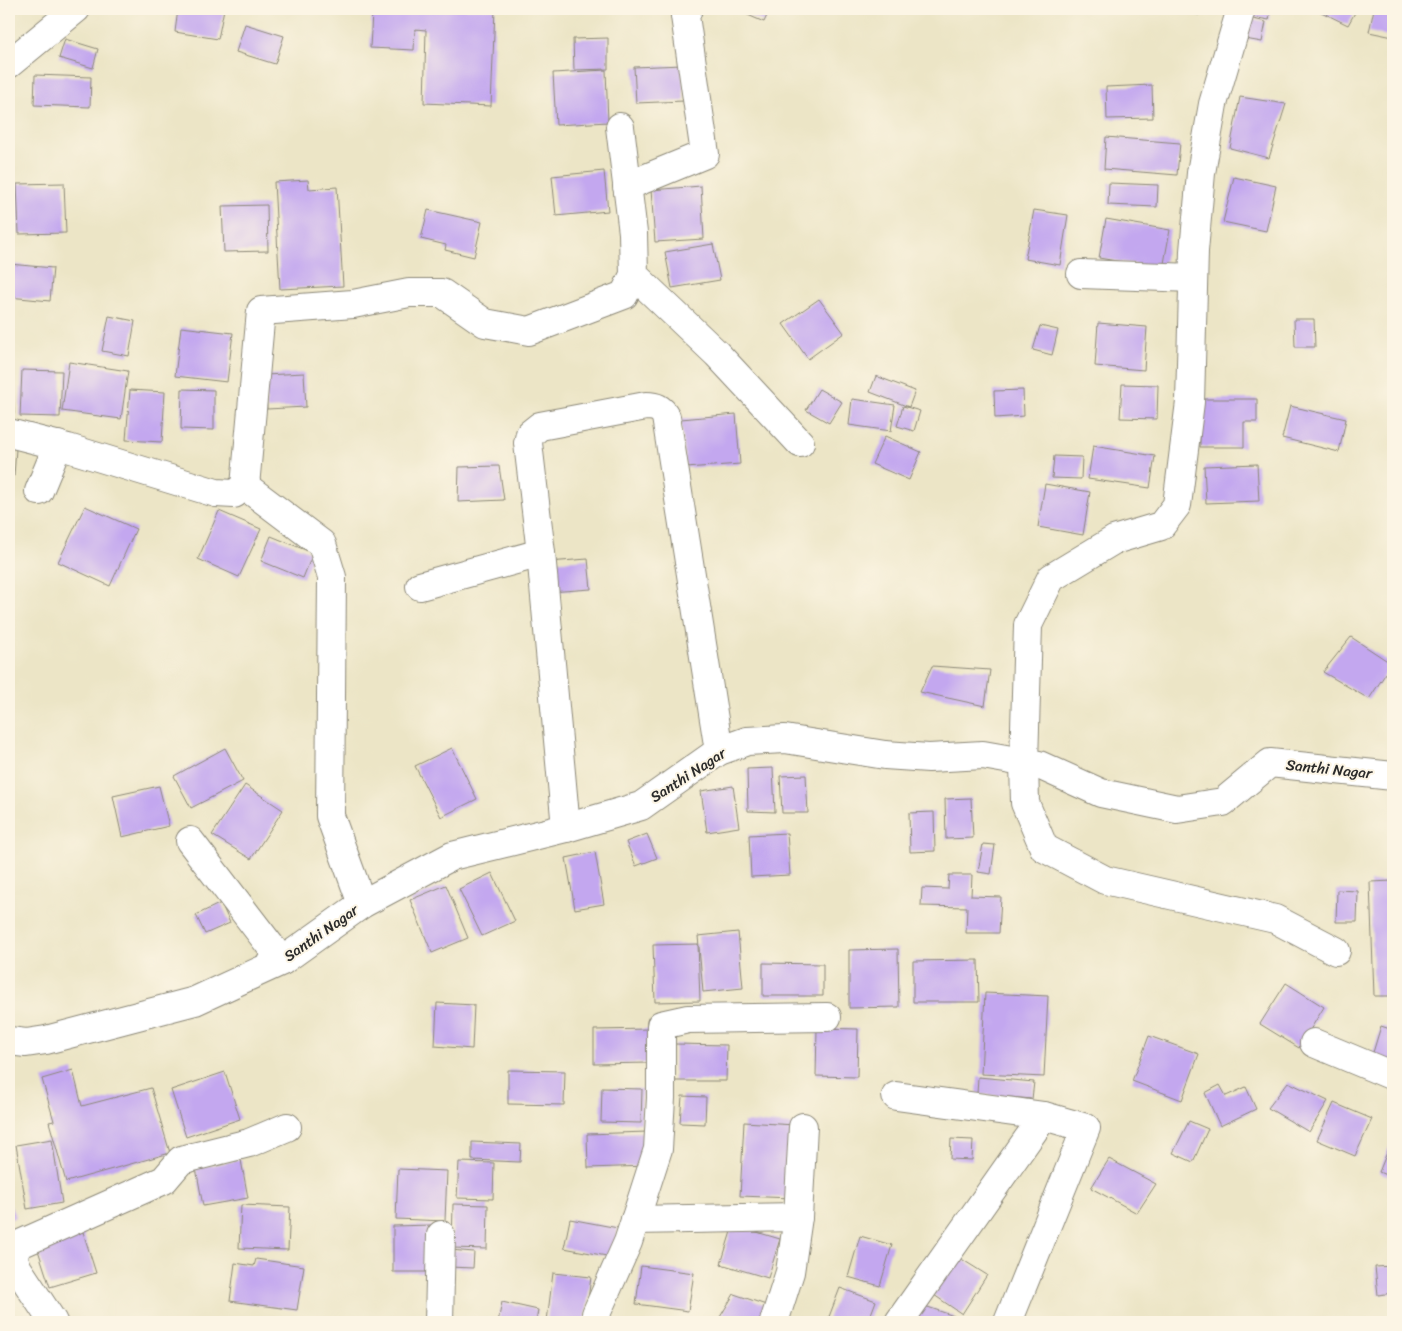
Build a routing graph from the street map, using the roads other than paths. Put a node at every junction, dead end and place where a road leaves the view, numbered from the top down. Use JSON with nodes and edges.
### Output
{"nodes":[{"id":1,"x":76,"y":9,"type":"edge"},
{"id":2,"x":688,"y":9,"type":"edge"},
{"id":3,"x":1241,"y":9,"type":"edge"},
{"id":4,"x":9,"y":64,"type":"edge"},
{"id":5,"x":620,"y":127,"type":"dead end"},
{"id":6,"x":627,"y":186,"type":"junction"},
{"id":7,"x":1081,"y":274,"type":"dead end"},
{"id":8,"x":634,"y":275,"type":"junction"},
{"id":9,"x":1193,"y":278,"type":"junction"},
{"id":10,"x":9,"y":433,"type":"edge"},
{"id":11,"x":800,"y":443,"type":"dead end"},
{"id":12,"x":58,"y":445,"type":"junction"},
{"id":13,"x":245,"y":486,"type":"junction"},
{"id":14,"x":39,"y":491,"type":"dead end"},
{"id":15,"x":541,"y":552,"type":"junction"},
{"id":16,"x":420,"y":586,"type":"dead end"},
{"id":17,"x":719,"y":751,"type":"junction"},
{"id":18,"x":1024,"y":762,"type":"junction"},
{"id":19,"x":1393,"y":776,"type":"edge"},
{"id":20,"x":566,"y":828,"type":"junction"},
{"id":21,"x":190,"y":840,"type":"dead end"},
{"id":22,"x":362,"y":904,"type":"junction"},
{"id":23,"x":1336,"y":950,"type":"dead end"},
{"id":24,"x":282,"y":961,"type":"junction"},
{"id":25,"x":827,"y":1017,"type":"dead end"},
{"id":26,"x":9,"y":1041,"type":"edge"},
{"id":27,"x":1314,"y":1043,"type":"dead end"},
{"id":28,"x":1393,"y":1076,"type":"edge"},
{"id":29,"x":896,"y":1096,"type":"dead end"},
{"id":30,"x":1044,"y":1116,"type":"junction"},
{"id":31,"x":286,"y":1127,"type":"dead end"},
{"id":32,"x":802,"y":1127,"type":"dead end"},
{"id":33,"x":798,"y":1217,"type":"junction"},
{"id":34,"x":635,"y":1220,"type":"junction"},
{"id":35,"x":441,"y":1234,"type":"dead end"},
{"id":36,"x":53,"y":1322,"type":"edge"},
{"id":37,"x":439,"y":1322,"type":"edge"},
{"id":38,"x":596,"y":1322,"type":"edge"},
{"id":39,"x":774,"y":1322,"type":"edge"},
{"id":40,"x":899,"y":1322,"type":"edge"},
{"id":41,"x":1008,"y":1322,"type":"edge"}],
"edges":[{"from":1,"to":4,"type":"street"},
{"from":2,"to":6,"type":"street"},
{"from":3,"to":9,"type":"street"},
{"from":5,"to":6,"type":"street"},
{"from":6,"to":8,"type":"street"},
{"from":7,"to":9,"type":"street"},
{"from":8,"to":11,"type":"street"},
{"from":8,"to":13,"type":"street"},
{"from":9,"to":18,"type":"street"},
{"from":10,"to":12,"type":"street"},
{"from":12,"to":13,"type":"street"},
{"from":12,"to":14,"type":"street"},
{"from":13,"to":22,"type":"street"},
{"from":15,"to":16,"type":"street"},
{"from":15,"to":17,"type":"street"},
{"from":15,"to":20,"type":"street"},
{"from":17,"to":18,"type":"street","name":"Santhi Nagar"},
{"from":17,"to":20,"type":"street","name":"Santhi Nagar"},
{"from":18,"to":19,"type":"street","name":"Santhi Nagar"},
{"from":18,"to":23,"type":"street"},
{"from":20,"to":22,"type":"street","name":"Santhi Nagar"},
{"from":21,"to":24,"type":"street"},
{"from":22,"to":24,"type":"street","name":"Santhi Nagar"},
{"from":24,"to":26,"type":"street","name":"Santhi Nagar"},
{"from":25,"to":34,"type":"street"},
{"from":27,"to":28,"type":"street"},
{"from":29,"to":30,"type":"street"},
{"from":30,"to":40,"type":"street"},
{"from":30,"to":41,"type":"street"},
{"from":31,"to":36,"type":"street"},
{"from":32,"to":33,"type":"street"},
{"from":33,"to":34,"type":"street"},
{"from":33,"to":39,"type":"street"},
{"from":34,"to":38,"type":"street"},
{"from":35,"to":37,"type":"street"}]}
